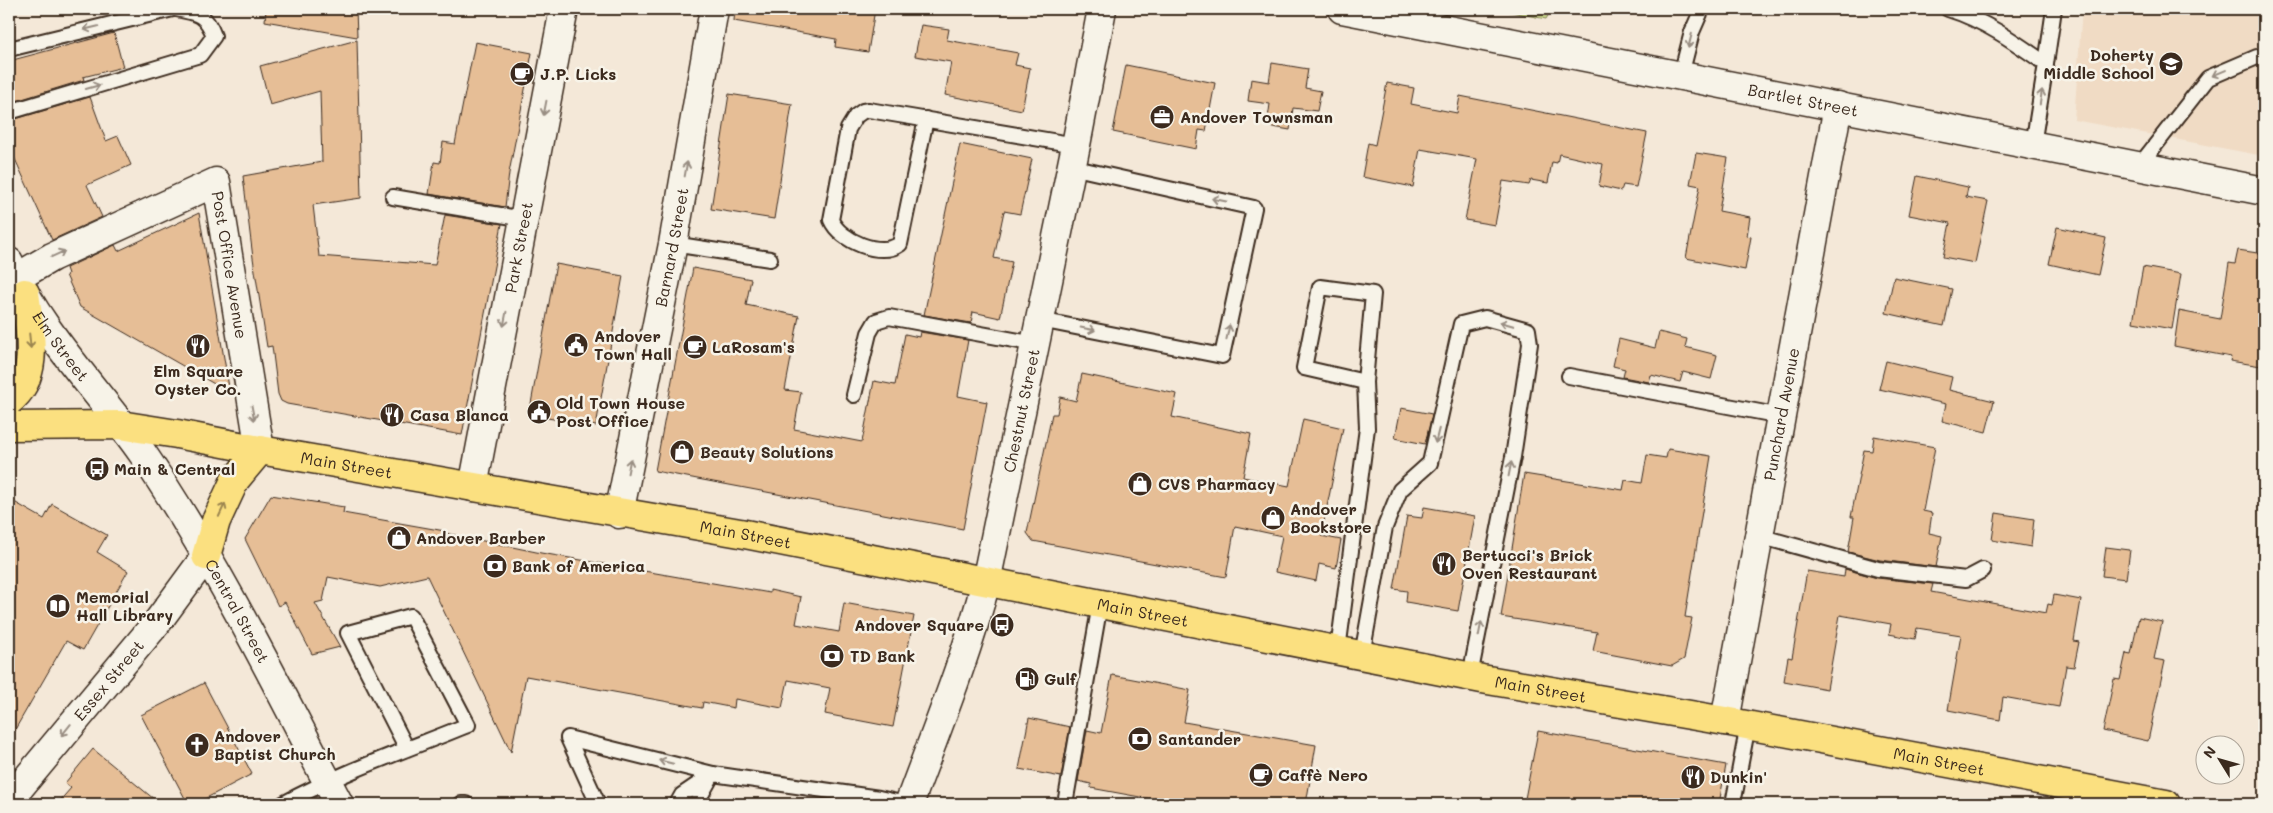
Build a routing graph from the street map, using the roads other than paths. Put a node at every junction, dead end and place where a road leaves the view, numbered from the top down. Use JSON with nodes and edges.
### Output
{"nodes":[{"id":1,"x":174,"y":9,"type":"edge"},
{"id":2,"x":564,"y":9,"type":"edge"},
{"id":3,"x":714,"y":9,"type":"edge"},
{"id":4,"x":1102,"y":9,"type":"edge"},
{"id":5,"x":1342,"y":9,"type":"edge"},
{"id":6,"x":1702,"y":9,"type":"edge"},
{"id":7,"x":1948,"y":9,"type":"edge"},
{"id":8,"x":2054,"y":9,"type":"edge"},
{"id":9,"x":9,"y":48,"type":"edge"},
{"id":10,"x":2264,"y":58,"type":"edge"},
{"id":11,"x":2046,"y":64,"type":"junction"},
{"id":12,"x":1681,"y":75,"type":"junction"},
{"id":13,"x":1838,"y":106,"type":"junction"},
{"id":14,"x":9,"y":112,"type":"edge"},
{"id":15,"x":926,"y":119,"type":"junction"},
{"id":16,"x":2033,"y":145,"type":"junction"},
{"id":17,"x":1074,"y":156,"type":"junction"},
{"id":18,"x":2139,"y":166,"type":"junction"},
{"id":19,"x":2264,"y":191,"type":"edge"},
{"id":20,"x":393,"y":197,"type":"dead end"},
{"id":21,"x":524,"y":219,"type":"junction"},
{"id":22,"x":672,"y":244,"type":"junction"},
{"id":23,"x":770,"y":260,"type":"dead end"},
{"id":24,"x":14,"y":272,"type":"edge"},
{"id":25,"x":1037,"y":332,"type":"junction"},
{"id":26,"x":1569,"y":376,"type":"dead end"},
{"id":27,"x":1365,"y":382,"type":"junction"},
{"id":28,"x":854,"y":394,"type":"dead end"},
{"id":29,"x":9,"y":401,"type":"edge"},
{"id":30,"x":1781,"y":416,"type":"junction"},
{"id":31,"x":120,"y":425,"type":"junction"},
{"id":32,"x":9,"y":426,"type":"edge"},
{"id":33,"x":260,"y":450,"type":"junction"},
{"id":34,"x":473,"y":487,"type":"junction"},
{"id":35,"x":619,"y":514,"type":"junction"},
{"id":36,"x":1759,"y":536,"type":"junction"},
{"id":37,"x":206,"y":556,"type":"junction"},
{"id":38,"x":1983,"y":570,"type":"dead end"},
{"id":39,"x":986,"y":582,"type":"junction"},
{"id":40,"x":1100,"y":604,"type":"junction"},
{"id":41,"x":1350,"y":653,"type":"junction"},
{"id":42,"x":1470,"y":676,"type":"junction"},
{"id":43,"x":1736,"y":723,"type":"junction"},
{"id":44,"x":407,"y":749,"type":"junction"},
{"id":45,"x":713,"y":774,"type":"junction"},
{"id":46,"x":327,"y":780,"type":"junction"},
{"id":47,"x":2101,"y":798,"type":"edge"},
{"id":48,"x":9,"y":800,"type":"edge"},
{"id":49,"x":283,"y":804,"type":"edge"},
{"id":50,"x":339,"y":804,"type":"edge"},
{"id":51,"x":461,"y":804,"type":"edge"},
{"id":52,"x":466,"y":804,"type":"edge"},
{"id":53,"x":598,"y":804,"type":"edge"},
{"id":54,"x":676,"y":804,"type":"edge"},
{"id":55,"x":696,"y":804,"type":"edge"},
{"id":56,"x":907,"y":804,"type":"edge"},
{"id":57,"x":1065,"y":804,"type":"edge"},
{"id":58,"x":1732,"y":804,"type":"edge"},
{"id":59,"x":2166,"y":804,"type":"edge"}],
"edges":[{"from":1,"to":9,"type":"lane","one_way":true},
{"from":14,"to":1,"type":"lane","one_way":true},
{"from":2,"to":21,"type":"street","name":"Park Street","one_way":true},
{"from":22,"to":3,"type":"street","name":"Barnard Street","one_way":true},
{"from":4,"to":17,"type":"street","name":"Chestnut Street"},
{"from":5,"to":12,"type":"street","name":"Bartlet Street"},
{"from":6,"to":12,"type":"lane","one_way":true},
{"from":7,"to":11,"type":"lane"},
{"from":8,"to":11,"type":"lane"},
{"from":10,"to":18,"type":"lane","one_way":true},
{"from":16,"to":11,"type":"lane","one_way":true},
{"from":12,"to":13,"type":"street","name":"Bartlet Street"},
{"from":13,"to":16,"type":"street","name":"Bartlet Street"},
{"from":13,"to":30,"type":"street","name":"Punchard Avenue"},
{"from":15,"to":15,"type":"lane"},
{"from":15,"to":17,"type":"lane"},
{"from":16,"to":18,"type":"street","name":"Bartlet Street"},
{"from":17,"to":25,"type":"street","name":"Chestnut Street"},
{"from":25,"to":17,"type":"lane","one_way":true},
{"from":18,"to":19,"type":"street","name":"Bartlet Street"},
{"from":20,"to":21,"type":"lane"},
{"from":21,"to":34,"type":"street","name":"Park Street","one_way":true},
{"from":22,"to":23,"type":"lane"},
{"from":35,"to":22,"type":"street","name":"Barnard Street","one_way":true},
{"from":24,"to":29,"type":"main road","one_way":true},
{"from":24,"to":31,"type":"street","name":"Elm Street"},
{"from":24,"to":33,"type":"street","name":"Post Office Avenue","one_way":true},
{"from":25,"to":28,"type":"lane"},
{"from":25,"to":39,"type":"street","name":"Chestnut Street"},
{"from":26,"to":30,"type":"lane"},
{"from":27,"to":27,"type":"lane"},
{"from":27,"to":41,"type":"lane"},
{"from":30,"to":36,"type":"street","name":"Punchard Avenue"},
{"from":31,"to":32,"type":"main road","name":"Main Street"},
{"from":31,"to":33,"type":"main road","name":"Main Street"},
{"from":31,"to":37,"type":"street","name":"Central Street"},
{"from":33,"to":34,"type":"main road","name":"Main Street"},
{"from":37,"to":33,"type":"main road","one_way":true},
{"from":34,"to":35,"type":"main road","name":"Main Street"},
{"from":35,"to":39,"type":"main road","name":"Main Street"},
{"from":36,"to":38,"type":"lane"},
{"from":36,"to":43,"type":"street","name":"Punchard Avenue"},
{"from":37,"to":46,"type":"street","name":"Central Street"},
{"from":37,"to":48,"type":"street","name":"Essex Street","one_way":true},
{"from":39,"to":40,"type":"main road","name":"Main Street"},
{"from":39,"to":56,"type":"street","name":"Chestnut Street"},
{"from":40,"to":41,"type":"main road","name":"Main Street"},
{"from":40,"to":57,"type":"lane"},
{"from":41,"to":42,"type":"main road","name":"Main Street"},
{"from":42,"to":41,"type":"lane","one_way":true},
{"from":42,"to":43,"type":"main road","name":"Main Street"},
{"from":43,"to":47,"type":"main road","name":"Main Street"},
{"from":43,"to":58,"type":"lane"},
{"from":44,"to":44,"type":"lane"},
{"from":44,"to":46,"type":"lane"},
{"from":45,"to":53,"type":"lane","one_way":true},
{"from":45,"to":54,"type":"lane"},
{"from":45,"to":55,"type":"lane"},
{"from":45,"to":56,"type":"lane"},
{"from":46,"to":49,"type":"lane"},
{"from":46,"to":50,"type":"street","name":"Central Street"},
{"from":47,"to":59,"type":"main road","name":"Main Street"},
{"from":51,"to":52,"type":"lane"}]}
